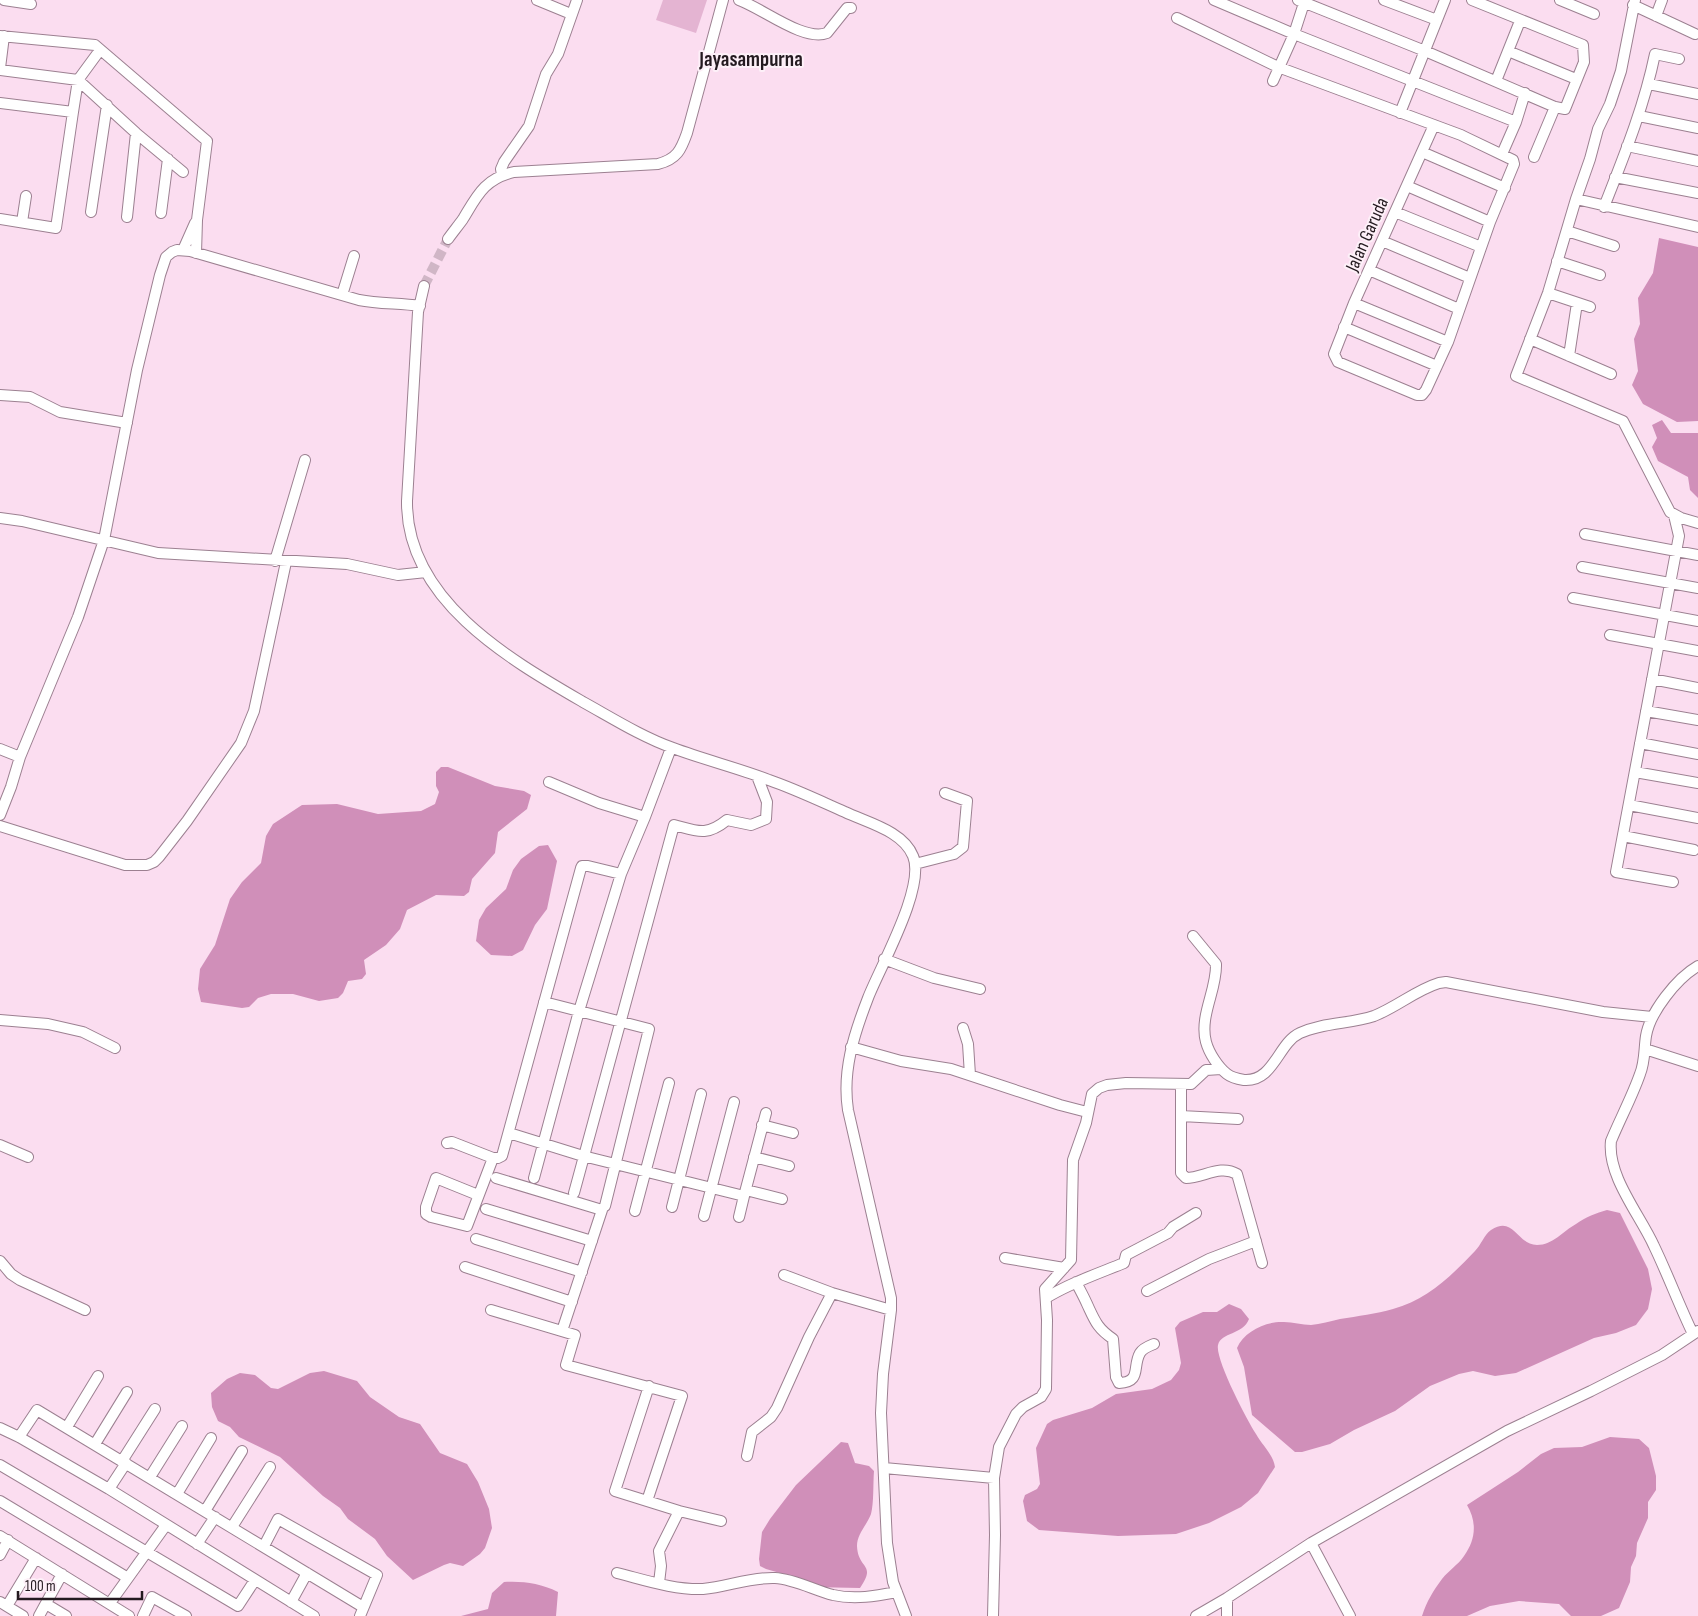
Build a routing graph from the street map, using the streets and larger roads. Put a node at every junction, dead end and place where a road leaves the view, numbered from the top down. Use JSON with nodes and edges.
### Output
{"nodes":[{"id":1,"x":4,"y":0,"type":"edge"},
{"id":2,"x":537,"y":0,"type":"edge"},
{"id":3,"x":577,"y":0,"type":"edge"},
{"id":4,"x":723,"y":0,"type":"edge"},
{"id":5,"x":740,"y":0,"type":"edge"},
{"id":6,"x":1214,"y":0,"type":"edge"},
{"id":7,"x":1384,"y":0,"type":"edge"},
{"id":8,"x":1445,"y":0,"type":"edge"},
{"id":9,"x":1472,"y":0,"type":"edge"},
{"id":10,"x":1560,"y":0,"type":"edge"},
{"id":11,"x":1662,"y":0,"type":"edge"},
{"id":12,"x":1303,"y":1,"type":"edge"},
{"id":13,"x":1634,"y":3,"type":"edge"},
{"id":14,"x":31,"y":4,"type":"dead end"},
{"id":15,"x":851,"y":8,"type":"dead end"},
{"id":16,"x":571,"y":14,"type":"junction"},
{"id":17,"x":1594,"y":14,"type":"dead end"},
{"id":18,"x":1656,"y":16,"type":"junction"},
{"id":19,"x":1177,"y":18,"type":"dead end"},
{"id":20,"x":1437,"y":20,"type":"junction"},
{"id":21,"x":1520,"y":20,"type":"junction"},
{"id":22,"x":1294,"y":34,"type":"junction"},
{"id":23,"x":1695,"y":34,"type":"dead end"},
{"id":24,"x":2,"y":36,"type":"edge"},
{"id":25,"x":100,"y":50,"type":"junction"},
{"id":26,"x":1425,"y":51,"type":"junction"},
{"id":27,"x":1508,"y":51,"type":"junction"},
{"id":28,"x":1679,"y":59,"type":"dead end"},
{"id":29,"x":1278,"y":67,"type":"junction"},
{"id":30,"x":0,"y":69,"type":"edge"},
{"id":31,"x":1576,"y":79,"type":"junction"},
{"id":32,"x":78,"y":80,"type":"junction"},
{"id":33,"x":1272,"y":81,"type":"dead end"},
{"id":34,"x":1413,"y":81,"type":"junction"},
{"id":35,"x":1496,"y":81,"type":"junction"},
{"id":36,"x":1649,"y":84,"type":"junction"},
{"id":37,"x":1525,"y":93,"type":"junction"},
{"id":38,"x":1698,"y":94,"type":"edge"},
{"id":39,"x":0,"y":103,"type":"edge"},
{"id":40,"x":107,"y":106,"type":"junction"},
{"id":41,"x":1556,"y":107,"type":"junction"},
{"id":42,"x":73,"y":112,"type":"junction"},
{"id":43,"x":1400,"y":113,"type":"junction"},
{"id":44,"x":1638,"y":116,"type":"junction"},
{"id":45,"x":1516,"y":122,"type":"junction"},
{"id":46,"x":1434,"y":125,"type":"junction"},
{"id":47,"x":1698,"y":128,"type":"edge"},
{"id":48,"x":136,"y":133,"type":"junction"},
{"id":49,"x":1627,"y":146,"type":"junction"},
{"id":50,"x":1422,"y":152,"type":"junction"},
{"id":51,"x":1502,"y":154,"type":"junction"},
{"id":52,"x":1534,"y":157,"type":"dead end"},
{"id":53,"x":168,"y":160,"type":"junction"},
{"id":54,"x":1698,"y":161,"type":"edge"},
{"id":55,"x":183,"y":172,"type":"dead end"},
{"id":56,"x":502,"y":174,"type":"junction"},
{"id":57,"x":1615,"y":177,"type":"junction"},
{"id":58,"x":1407,"y":186,"type":"junction"},
{"id":59,"x":1505,"y":188,"type":"junction"},
{"id":60,"x":1698,"y":193,"type":"edge"},
{"id":61,"x":26,"y":196,"type":"dead end"},
{"id":62,"x":1576,"y":199,"type":"junction"},
{"id":63,"x":1604,"y":207,"type":"junction"},
{"id":64,"x":91,"y":212,"type":"dead end"},
{"id":65,"x":1395,"y":212,"type":"junction"},
{"id":66,"x":162,"y":213,"type":"dead end"},
{"id":67,"x":127,"y":217,"type":"dead end"},
{"id":68,"x":0,"y":219,"type":"edge"},
{"id":69,"x":197,"y":220,"type":"junction"},
{"id":70,"x":22,"y":222,"type":"junction"},
{"id":71,"x":1490,"y":222,"type":"junction"},
{"id":72,"x":1698,"y":227,"type":"edge"},
{"id":73,"x":1567,"y":231,"type":"junction"},
{"id":74,"x":448,"y":239,"type":"tunnel mouth"},
{"id":75,"x":1382,"y":241,"type":"junction"},
{"id":76,"x":1614,"y":246,"type":"dead end"},
{"id":77,"x":1481,"y":247,"type":"junction"},
{"id":78,"x":183,"y":250,"type":"junction"},
{"id":79,"x":196,"y":253,"type":"junction"},
{"id":80,"x":354,"y":256,"type":"dead end"},
{"id":81,"x":1557,"y":261,"type":"junction"},
{"id":82,"x":1369,"y":270,"type":"junction"},
{"id":83,"x":1600,"y":276,"type":"dead end"},
{"id":84,"x":1470,"y":278,"type":"junction"},
{"id":85,"x":424,"y":286,"type":"tunnel mouth"},
{"id":86,"x":1548,"y":293,"type":"junction"},
{"id":87,"x":342,"y":295,"type":"junction"},
{"id":88,"x":1354,"y":302,"type":"junction"},
{"id":89,"x":1577,"y":303,"type":"junction"},
{"id":90,"x":420,"y":306,"type":"junction"},
{"id":91,"x":1590,"y":307,"type":"dead end"},
{"id":92,"x":1459,"y":308,"type":"junction"},
{"id":93,"x":1344,"y":327,"type":"junction"},
{"id":94,"x":1530,"y":339,"type":"junction"},
{"id":95,"x":1448,"y":342,"type":"junction"},
{"id":96,"x":1569,"y":356,"type":"junction"},
{"id":97,"x":1437,"y":366,"type":"junction"},
{"id":98,"x":1611,"y":374,"type":"dead end"},
{"id":99,"x":0,"y":395,"type":"edge"},
{"id":100,"x":127,"y":423,"type":"junction"},
{"id":101,"x":305,"y":460,"type":"dead end"},
{"id":102,"x":1677,"y":516,"type":"junction"},
{"id":103,"x":0,"y":518,"type":"edge"},
{"id":104,"x":1698,"y":523,"type":"edge"},
{"id":105,"x":1585,"y":534,"type":"dead end"},
{"id":106,"x":104,"y":540,"type":"junction"},
{"id":107,"x":1676,"y":552,"type":"junction"},
{"id":108,"x":1698,"y":555,"type":"edge"},
{"id":109,"x":280,"y":561,"type":"junction"},
{"id":110,"x":1582,"y":567,"type":"dead end"},
{"id":111,"x":426,"y":572,"type":"junction"},
{"id":112,"x":1670,"y":583,"type":"junction"},
{"id":113,"x":1698,"y":588,"type":"edge"},
{"id":114,"x":1573,"y":598,"type":"dead end"},
{"id":115,"x":1664,"y":615,"type":"junction"},
{"id":116,"x":1698,"y":621,"type":"edge"},
{"id":117,"x":1610,"y":635,"type":"dead end"},
{"id":118,"x":1659,"y":644,"type":"junction"},
{"id":119,"x":1698,"y":652,"type":"edge"},
{"id":120,"x":1652,"y":679,"type":"junction"},
{"id":121,"x":1698,"y":688,"type":"edge"},
{"id":122,"x":1646,"y":711,"type":"junction"},
{"id":123,"x":1698,"y":720,"type":"edge"},
{"id":124,"x":1640,"y":743,"type":"junction"},
{"id":125,"x":671,"y":748,"type":"junction"},
{"id":126,"x":0,"y":749,"type":"edge"},
{"id":127,"x":1698,"y":754,"type":"edge"},
{"id":128,"x":20,"y":757,"type":"junction"},
{"id":129,"x":1635,"y":772,"type":"junction"},
{"id":130,"x":757,"y":776,"type":"junction"},
{"id":131,"x":549,"y":782,"type":"dead end"},
{"id":132,"x":1698,"y":783,"type":"edge"},
{"id":133,"x":945,"y":794,"type":"dead end"},
{"id":134,"x":1629,"y":805,"type":"junction"},
{"id":135,"x":0,"y":815,"type":"edge"},
{"id":136,"x":645,"y":817,"type":"junction"},
{"id":137,"x":1698,"y":818,"type":"edge"},
{"id":138,"x":0,"y":826,"type":"edge"},
{"id":139,"x":1623,"y":836,"type":"junction"},
{"id":140,"x":1694,"y":850,"type":"dead end"},
{"id":141,"x":915,"y":864,"type":"junction"},
{"id":142,"x":621,"y":874,"type":"junction"},
{"id":143,"x":1673,"y":882,"type":"dead end"},
{"id":144,"x":1193,"y":936,"type":"dead end"},
{"id":145,"x":884,"y":959,"type":"junction"},
{"id":146,"x":1698,"y":966,"type":"edge"},
{"id":147,"x":980,"y":989,"type":"dead end"},
{"id":148,"x":544,"y":1002,"type":"junction"},
{"id":149,"x":579,"y":1012,"type":"junction"},
{"id":150,"x":1652,"y":1017,"type":"junction"},
{"id":151,"x":0,"y":1020,"type":"edge"},
{"id":152,"x":620,"y":1022,"type":"junction"},
{"id":153,"x":964,"y":1028,"type":"dead end"},
{"id":154,"x":851,"y":1047,"type":"junction"},
{"id":155,"x":114,"y":1048,"type":"dead end"},
{"id":156,"x":1646,"y":1050,"type":"junction"},
{"id":157,"x":1698,"y":1066,"type":"edge"},
{"id":158,"x":1221,"y":1069,"type":"junction"},
{"id":159,"x":970,"y":1075,"type":"junction"},
{"id":160,"x":669,"y":1083,"type":"dead end"},
{"id":161,"x":1181,"y":1084,"type":"junction"},
{"id":162,"x":701,"y":1094,"type":"dead end"},
{"id":163,"x":734,"y":1102,"type":"dead end"},
{"id":164,"x":1087,"y":1112,"type":"junction"},
{"id":165,"x":766,"y":1114,"type":"dead end"},
{"id":166,"x":1181,"y":1116,"type":"junction"},
{"id":167,"x":1238,"y":1119,"type":"dead end"},
{"id":168,"x":762,"y":1125,"type":"junction"},
{"id":169,"x":509,"y":1132,"type":"junction"},
{"id":170,"x":793,"y":1133,"type":"dead end"},
{"id":171,"x":447,"y":1143,"type":"dead end"},
{"id":172,"x":544,"y":1143,"type":"junction"},
{"id":173,"x":0,"y":1146,"type":"edge"},
{"id":174,"x":583,"y":1156,"type":"junction"},
{"id":175,"x":28,"y":1157,"type":"dead end"},
{"id":176,"x":754,"y":1157,"type":"junction"},
{"id":177,"x":493,"y":1158,"type":"junction"},
{"id":178,"x":615,"y":1163,"type":"junction"},
{"id":179,"x":789,"y":1166,"type":"dead end"},
{"id":180,"x":646,"y":1171,"type":"junction"},
{"id":181,"x":496,"y":1178,"type":"dead end"},
{"id":182,"x":534,"y":1178,"type":"dead end"},
{"id":183,"x":679,"y":1179,"type":"junction"},
{"id":184,"x":712,"y":1187,"type":"junction"},
{"id":185,"x":574,"y":1193,"type":"dead end"},
{"id":186,"x":745,"y":1193,"type":"junction"},
{"id":187,"x":478,"y":1195,"type":"junction"},
{"id":188,"x":782,"y":1198,"type":"dead end"},
{"id":189,"x":605,"y":1206,"type":"dead end"},
{"id":190,"x":672,"y":1207,"type":"dead end"},
{"id":191,"x":486,"y":1209,"type":"dead end"},
{"id":192,"x":635,"y":1211,"type":"dead end"},
{"id":193,"x":1196,"y":1213,"type":"dead end"},
{"id":194,"x":704,"y":1216,"type":"dead end"},
{"id":195,"x":739,"y":1217,"type":"dead end"},
{"id":196,"x":476,"y":1239,"type":"dead end"},
{"id":197,"x":592,"y":1240,"type":"junction"},
{"id":198,"x":1256,"y":1240,"type":"junction"},
{"id":199,"x":1004,"y":1258,"type":"dead end"},
{"id":200,"x":0,"y":1261,"type":"edge"},
{"id":201,"x":1262,"y":1263,"type":"dead end"},
{"id":202,"x":465,"y":1267,"type":"dead end"},
{"id":203,"x":1064,"y":1268,"type":"junction"},
{"id":204,"x":582,"y":1272,"type":"junction"},
{"id":205,"x":784,"y":1275,"type":"dead end"},
{"id":206,"x":1076,"y":1282,"type":"junction"},
{"id":207,"x":1147,"y":1291,"type":"dead end"},
{"id":208,"x":832,"y":1293,"type":"junction"},
{"id":209,"x":1046,"y":1298,"type":"junction"},
{"id":210,"x":572,"y":1302,"type":"junction"},
{"id":211,"x":85,"y":1310,"type":"dead end"},
{"id":212,"x":491,"y":1310,"type":"dead end"},
{"id":213,"x":891,"y":1310,"type":"junction"},
{"id":214,"x":562,"y":1331,"type":"junction"},
{"id":215,"x":1695,"y":1333,"type":"edge"},
{"id":216,"x":1154,"y":1344,"type":"dead end"},
{"id":217,"x":98,"y":1376,"type":"dead end"},
{"id":218,"x":649,"y":1386,"type":"junction"},
{"id":219,"x":127,"y":1392,"type":"dead end"},
{"id":220,"x":155,"y":1409,"type":"dead end"},
{"id":221,"x":182,"y":1426,"type":"dead end"},
{"id":222,"x":68,"y":1427,"type":"junction"},
{"id":223,"x":0,"y":1428,"type":"edge"},
{"id":224,"x":19,"y":1437,"type":"junction"},
{"id":225,"x":211,"y":1438,"type":"dead end"},
{"id":226,"x":95,"y":1444,"type":"junction"},
{"id":227,"x":242,"y":1451,"type":"dead end"},
{"id":228,"x":747,"y":1456,"type":"dead end"},
{"id":229,"x":124,"y":1462,"type":"junction"},
{"id":230,"x":0,"y":1465,"type":"edge"},
{"id":231,"x":270,"y":1467,"type":"dead end"},
{"id":232,"x":884,"y":1468,"type":"junction"},
{"id":233,"x":150,"y":1477,"type":"junction"},
{"id":234,"x":994,"y":1478,"type":"junction"},
{"id":235,"x":109,"y":1490,"type":"junction"},
{"id":236,"x":178,"y":1494,"type":"junction"},
{"id":237,"x":0,"y":1500,"type":"edge"},
{"id":238,"x":647,"y":1501,"type":"junction"},
{"id":239,"x":679,"y":1510,"type":"junction"},
{"id":240,"x":205,"y":1511,"type":"junction"},
{"id":241,"x":215,"y":1517,"type":"junction"},
{"id":242,"x":721,"y":1521,"type":"dead end"},
{"id":243,"x":166,"y":1525,"type":"junction"},
{"id":244,"x":232,"y":1528,"type":"junction"},
{"id":245,"x":4,"y":1538,"type":"edge"},
{"id":246,"x":1311,"y":1543,"type":"junction"},
{"id":247,"x":197,"y":1544,"type":"junction"},
{"id":248,"x":264,"y":1546,"type":"junction"},
{"id":249,"x":147,"y":1552,"type":"junction"},
{"id":250,"x":0,"y":1554,"type":"edge"},
{"id":251,"x":36,"y":1558,"type":"junction"},
{"id":252,"x":307,"y":1573,"type":"junction"},
{"id":253,"x":617,"y":1573,"type":"dead end"},
{"id":254,"x":62,"y":1574,"type":"junction"},
{"id":255,"x":128,"y":1578,"type":"junction"},
{"id":256,"x":255,"y":1580,"type":"junction"},
{"id":257,"x":659,"y":1583,"type":"junction"},
{"id":258,"x":897,"y":1592,"type":"junction"},
{"id":259,"x":1227,"y":1598,"type":"junction"},
{"id":260,"x":291,"y":1602,"type":"junction"},
{"id":261,"x":110,"y":1603,"type":"junction"},
{"id":262,"x":4,"y":1604,"type":"edge"},
{"id":263,"x":46,"y":1604,"type":"junction"},
{"id":264,"x":362,"y":1611,"type":"edge"},
{"id":265,"x":182,"y":1615,"type":"edge"},
{"id":266,"x":23,"y":1616,"type":"edge"},
{"id":267,"x":39,"y":1616,"type":"edge"},
{"id":268,"x":66,"y":1616,"type":"edge"},
{"id":269,"x":129,"y":1616,"type":"edge"},
{"id":270,"x":143,"y":1616,"type":"edge"},
{"id":271,"x":314,"y":1616,"type":"edge"},
{"id":272,"x":906,"y":1616,"type":"edge"},
{"id":273,"x":993,"y":1616,"type":"edge"},
{"id":274,"x":1196,"y":1616,"type":"edge"},
{"id":275,"x":1228,"y":1616,"type":"edge"},
{"id":276,"x":1350,"y":1616,"type":"edge"}],
"edges":[{"from":1,"to":14,"type":"street"},
{"from":2,"to":16,"type":"street"},
{"from":3,"to":16,"type":"street"},
{"from":4,"to":56,"type":"street"},
{"from":5,"to":15,"type":"street"},
{"from":6,"to":22,"type":"street"},
{"from":7,"to":20,"type":"street"},
{"from":8,"to":20,"type":"street"},
{"from":9,"to":21,"type":"street"},
{"from":10,"to":17,"type":"street"},
{"from":11,"to":18,"type":"street"},
{"from":12,"to":22,"type":"street"},
{"from":12,"to":26,"type":"street"},
{"from":13,"to":18,"type":"street"},
{"from":13,"to":62,"type":"street"},
{"from":16,"to":56,"type":"street"},
{"from":18,"to":23,"type":"street"},
{"from":19,"to":29,"type":"street"},
{"from":20,"to":26,"type":"street"},
{"from":21,"to":27,"type":"street"},
{"from":21,"to":31,"type":"street"},
{"from":22,"to":29,"type":"street"},
{"from":22,"to":34,"type":"street"},
{"from":24,"to":25,"type":"street"},
{"from":24,"to":30,"type":"street"},
{"from":25,"to":32,"type":"street"},
{"from":25,"to":69,"type":"street"},
{"from":26,"to":34,"type":"street"},
{"from":26,"to":35,"type":"street"},
{"from":27,"to":31,"type":"street"},
{"from":27,"to":35,"type":"street"},
{"from":28,"to":36,"type":"street"},
{"from":29,"to":33,"type":"street"},
{"from":29,"to":43,"type":"street"},
{"from":30,"to":32,"type":"street"},
{"from":31,"to":41,"type":"street"},
{"from":32,"to":40,"type":"street"},
{"from":32,"to":42,"type":"street"},
{"from":34,"to":43,"type":"street"},
{"from":34,"to":45,"type":"street"},
{"from":35,"to":37,"type":"street"},
{"from":36,"to":38,"type":"street"},
{"from":36,"to":44,"type":"street"},
{"from":37,"to":41,"type":"street"},
{"from":37,"to":45,"type":"street"},
{"from":39,"to":42,"type":"street"},
{"from":40,"to":48,"type":"street"},
{"from":40,"to":64,"type":"street"},
{"from":41,"to":52,"type":"street"},
{"from":42,"to":70,"type":"street"},
{"from":43,"to":46,"type":"street"},
{"from":44,"to":47,"type":"street"},
{"from":44,"to":49,"type":"street"},
{"from":45,"to":51,"type":"street"},
{"from":46,"to":50,"type":"street","name":"Jalan Garuda"},
{"from":46,"to":51,"type":"street"},
{"from":48,"to":53,"type":"street"},
{"from":48,"to":67,"type":"street"},
{"from":49,"to":54,"type":"street"},
{"from":49,"to":57,"type":"street"},
{"from":50,"to":58,"type":"street","name":"Jalan Garuda"},
{"from":50,"to":59,"type":"street"},
{"from":51,"to":59,"type":"street"},
{"from":53,"to":55,"type":"street"},
{"from":53,"to":66,"type":"street"},
{"from":56,"to":74,"type":"street"},
{"from":57,"to":60,"type":"street"},
{"from":57,"to":63,"type":"street"},
{"from":58,"to":65,"type":"street","name":"Jalan Garuda"},
{"from":58,"to":71,"type":"street"},
{"from":59,"to":71,"type":"street"},
{"from":61,"to":70,"type":"street"},
{"from":62,"to":63,"type":"street"},
{"from":62,"to":73,"type":"street"},
{"from":63,"to":72,"type":"street"},
{"from":65,"to":75,"type":"street","name":"Jalan Garuda"},
{"from":65,"to":77,"type":"street"},
{"from":68,"to":70,"type":"street"},
{"from":69,"to":78,"type":"street"},
{"from":69,"to":79,"type":"street"},
{"from":71,"to":77,"type":"street"},
{"from":73,"to":76,"type":"street"},
{"from":73,"to":81,"type":"street"},
{"from":75,"to":82,"type":"street","name":"Jalan Garuda"},
{"from":75,"to":84,"type":"street"},
{"from":77,"to":84,"type":"street"},
{"from":78,"to":79,"type":"street"},
{"from":78,"to":100,"type":"street"},
{"from":79,"to":87,"type":"street"},
{"from":80,"to":87,"type":"street"},
{"from":81,"to":83,"type":"street"},
{"from":81,"to":86,"type":"street"},
{"from":82,"to":88,"type":"street","name":"Jalan Garuda"},
{"from":82,"to":92,"type":"street"},
{"from":84,"to":92,"type":"street"},
{"from":85,"to":90,"type":"street"},
{"from":86,"to":89,"type":"street"},
{"from":86,"to":94,"type":"street"},
{"from":87,"to":90,"type":"street"},
{"from":88,"to":93,"type":"street","name":"Jalan Garuda"},
{"from":88,"to":95,"type":"street"},
{"from":89,"to":91,"type":"street"},
{"from":89,"to":96,"type":"street"},
{"from":90,"to":111,"type":"street"},
{"from":92,"to":95,"type":"street"},
{"from":93,"to":97,"type":"street"},
{"from":93,"to":97,"type":"street","name":"Jalan Garuda"},
{"from":94,"to":96,"type":"street"},
{"from":94,"to":102,"type":"street"},
{"from":95,"to":97,"type":"street"},
{"from":96,"to":98,"type":"street"},
{"from":99,"to":100,"type":"street"},
{"from":100,"to":106,"type":"street"},
{"from":101,"to":109,"type":"street"},
{"from":102,"to":104,"type":"street"},
{"from":102,"to":107,"type":"street"},
{"from":103,"to":106,"type":"street"},
{"from":105,"to":107,"type":"street"},
{"from":106,"to":109,"type":"street"},
{"from":106,"to":128,"type":"street"},
{"from":107,"to":108,"type":"street"},
{"from":107,"to":112,"type":"street"},
{"from":109,"to":111,"type":"street"},
{"from":109,"to":138,"type":"street"},
{"from":110,"to":112,"type":"street"},
{"from":111,"to":125,"type":"street"},
{"from":112,"to":113,"type":"street"},
{"from":112,"to":115,"type":"street"},
{"from":114,"to":115,"type":"street"},
{"from":115,"to":116,"type":"street"},
{"from":115,"to":118,"type":"street"},
{"from":117,"to":118,"type":"street"},
{"from":118,"to":119,"type":"street"},
{"from":118,"to":120,"type":"street"},
{"from":120,"to":121,"type":"street"},
{"from":120,"to":122,"type":"street"},
{"from":122,"to":123,"type":"street"},
{"from":122,"to":124,"type":"street"},
{"from":124,"to":127,"type":"street"},
{"from":124,"to":129,"type":"street"},
{"from":125,"to":130,"type":"street"},
{"from":125,"to":136,"type":"street"},
{"from":126,"to":128,"type":"street"},
{"from":128,"to":135,"type":"street"},
{"from":129,"to":132,"type":"street"},
{"from":129,"to":134,"type":"street"},
{"from":130,"to":141,"type":"street"},
{"from":130,"to":152,"type":"street"},
{"from":131,"to":136,"type":"street"},
{"from":133,"to":141,"type":"street"},
{"from":134,"to":137,"type":"street"},
{"from":134,"to":139,"type":"street"},
{"from":136,"to":142,"type":"street"},
{"from":139,"to":140,"type":"street"},
{"from":139,"to":143,"type":"street"},
{"from":141,"to":145,"type":"street"},
{"from":142,"to":148,"type":"street"},
{"from":142,"to":149,"type":"street"},
{"from":144,"to":158,"type":"street"},
{"from":145,"to":147,"type":"street"},
{"from":145,"to":154,"type":"street"},
{"from":146,"to":150,"type":"street"},
{"from":148,"to":149,"type":"street"},
{"from":148,"to":169,"type":"street"},
{"from":149,"to":152,"type":"street"},
{"from":149,"to":172,"type":"street"},
{"from":150,"to":156,"type":"street"},
{"from":150,"to":158,"type":"street"},
{"from":151,"to":155,"type":"street"},
{"from":152,"to":174,"type":"street"},
{"from":152,"to":178,"type":"street"},
{"from":153,"to":159,"type":"street"},
{"from":154,"to":159,"type":"street"},
{"from":154,"to":213,"type":"street"},
{"from":156,"to":157,"type":"street"},
{"from":156,"to":215,"type":"street"},
{"from":158,"to":161,"type":"street"},
{"from":159,"to":164,"type":"street"},
{"from":160,"to":180,"type":"street"},
{"from":161,"to":164,"type":"street"},
{"from":161,"to":166,"type":"street"},
{"from":162,"to":183,"type":"street"},
{"from":163,"to":184,"type":"street"},
{"from":164,"to":203,"type":"street"},
{"from":165,"to":168,"type":"street"},
{"from":166,"to":167,"type":"street"},
{"from":166,"to":198,"type":"street"},
{"from":168,"to":170,"type":"street"},
{"from":168,"to":176,"type":"street"},
{"from":169,"to":172,"type":"street"},
{"from":169,"to":177,"type":"street"},
{"from":171,"to":177,"type":"street"},
{"from":172,"to":174,"type":"street"},
{"from":172,"to":182,"type":"street"},
{"from":173,"to":175,"type":"street"},
{"from":174,"to":178,"type":"street"},
{"from":174,"to":185,"type":"street"},
{"from":176,"to":179,"type":"street"},
{"from":176,"to":186,"type":"street"},
{"from":177,"to":187,"type":"street"},
{"from":178,"to":180,"type":"street"},
{"from":178,"to":189,"type":"street"},
{"from":180,"to":183,"type":"street"},
{"from":180,"to":192,"type":"street"},
{"from":181,"to":197,"type":"street"},
{"from":183,"to":184,"type":"street"},
{"from":183,"to":190,"type":"street"},
{"from":184,"to":186,"type":"street"},
{"from":184,"to":194,"type":"street"},
{"from":186,"to":188,"type":"street"},
{"from":186,"to":195,"type":"street"},
{"from":187,"to":187,"type":"street"},
{"from":191,"to":197,"type":"street"},
{"from":193,"to":206,"type":"street"},
{"from":196,"to":204,"type":"street"},
{"from":197,"to":204,"type":"street"},
{"from":198,"to":201,"type":"street"},
{"from":198,"to":207,"type":"street"},
{"from":199,"to":203,"type":"street"},
{"from":200,"to":211,"type":"street"},
{"from":202,"to":210,"type":"street"},
{"from":203,"to":209,"type":"street"},
{"from":204,"to":210,"type":"street"},
{"from":205,"to":208,"type":"street"},
{"from":206,"to":209,"type":"street"},
{"from":206,"to":216,"type":"street"},
{"from":208,"to":213,"type":"street"},
{"from":208,"to":228,"type":"street"},
{"from":209,"to":234,"type":"street"},
{"from":210,"to":214,"type":"street"},
{"from":212,"to":214,"type":"street"},
{"from":213,"to":232,"type":"street"},
{"from":214,"to":218,"type":"street"},
{"from":215,"to":246,"type":"street"},
{"from":217,"to":222,"type":"street"},
{"from":218,"to":238,"type":"street"},
{"from":218,"to":238,"type":"street"},
{"from":219,"to":226,"type":"street"},
{"from":220,"to":229,"type":"street"},
{"from":221,"to":233,"type":"street"},
{"from":222,"to":224,"type":"street"},
{"from":222,"to":226,"type":"street"},
{"from":223,"to":224,"type":"street"},
{"from":224,"to":235,"type":"street"},
{"from":225,"to":236,"type":"street"},
{"from":226,"to":229,"type":"street"},
{"from":227,"to":240,"type":"street"},
{"from":229,"to":233,"type":"street"},
{"from":229,"to":235,"type":"street"},
{"from":230,"to":249,"type":"street"},
{"from":231,"to":244,"type":"street"},
{"from":232,"to":234,"type":"street"},
{"from":232,"to":258,"type":"street"},
{"from":233,"to":236,"type":"street"},
{"from":234,"to":273,"type":"street"},
{"from":235,"to":243,"type":"street"},
{"from":236,"to":240,"type":"street"},
{"from":237,"to":255,"type":"street"},
{"from":238,"to":239,"type":"street"},
{"from":239,"to":242,"type":"street"},
{"from":239,"to":257,"type":"street"},
{"from":240,"to":241,"type":"street"},
{"from":241,"to":244,"type":"street"},
{"from":241,"to":247,"type":"street"},
{"from":243,"to":247,"type":"street"},
{"from":243,"to":249,"type":"street"},
{"from":244,"to":248,"type":"street"},
{"from":245,"to":250,"type":"street"},
{"from":245,"to":251,"type":"street"},
{"from":246,"to":259,"type":"street"},
{"from":246,"to":276,"type":"street"},
{"from":247,"to":256,"type":"street"},
{"from":248,"to":252,"type":"street"},
{"from":248,"to":264,"type":"street"},
{"from":249,"to":255,"type":"street"},
{"from":249,"to":256,"type":"street"},
{"from":251,"to":254,"type":"street"},
{"from":251,"to":262,"type":"street"},
{"from":252,"to":260,"type":"street"},
{"from":252,"to":264,"type":"street"},
{"from":253,"to":257,"type":"street"},
{"from":254,"to":261,"type":"street"},
{"from":254,"to":263,"type":"street"},
{"from":255,"to":261,"type":"street"},
{"from":256,"to":260,"type":"street"},
{"from":257,"to":258,"type":"street"},
{"from":258,"to":272,"type":"street"},
{"from":259,"to":274,"type":"street"},
{"from":259,"to":275,"type":"street"},
{"from":260,"to":271,"type":"street"},
{"from":261,"to":269,"type":"street"},
{"from":262,"to":266,"type":"street"},
{"from":263,"to":267,"type":"street"},
{"from":263,"to":268,"type":"street"},
{"from":265,"to":270,"type":"street"}]}
